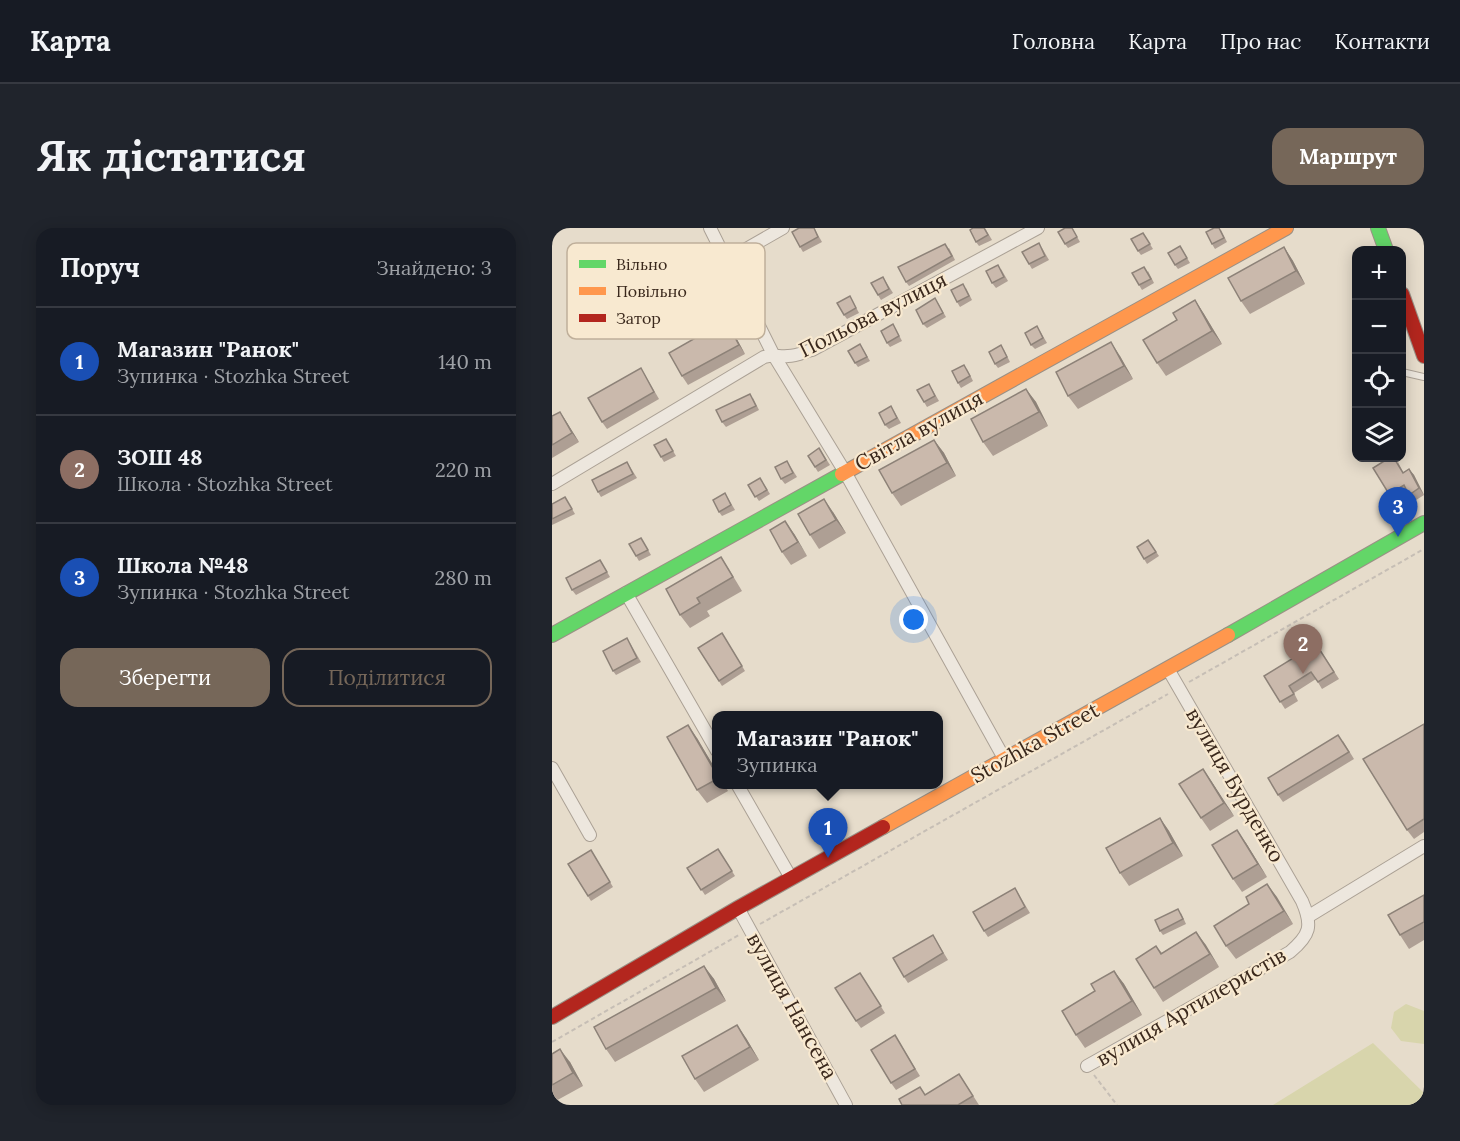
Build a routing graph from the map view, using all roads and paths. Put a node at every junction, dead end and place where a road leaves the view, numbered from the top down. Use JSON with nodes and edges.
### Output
{"nodes":[{"id":1,"x":710,"y":228,"type":"edge"},
{"id":2,"x":783,"y":228,"type":"edge"},
{"id":3,"x":1038,"y":228,"type":"edge"},
{"id":4,"x":1286,"y":228,"type":"edge"},
{"id":5,"x":1378,"y":228,"type":"edge"},
{"id":6,"x":718,"y":243,"type":"edge"},
{"id":7,"x":757,"y":243,"type":"edge"},
{"id":8,"x":1385,"y":246,"type":"edge"},
{"id":9,"x":1403,"y":300,"type":"edge"},
{"id":10,"x":765,"y":336,"type":"edge"},
{"id":11,"x":774,"y":354,"type":"junction"},
{"id":12,"x":1424,"y":356,"type":"edge"},
{"id":13,"x":1406,"y":373,"type":"edge"},
{"id":14,"x":1424,"y":377,"type":"edge"},
{"id":15,"x":845,"y":472,"type":"junction"},
{"id":16,"x":552,"y":484,"type":"edge"},
{"id":17,"x":1424,"y":522,"type":"edge"},
{"id":18,"x":1424,"y":549,"type":"edge"},
{"id":19,"x":626,"y":593,"type":"junction"},
{"id":20,"x":552,"y":635,"type":"edge"},
{"id":21,"x":1168,"y":669,"type":"junction"},
{"id":22,"x":1179,"y":688,"type":"junction"},
{"id":23,"x":712,"y":742,"type":"edge"},
{"id":24,"x":1005,"y":760,"type":"junction"},
{"id":25,"x":552,"y":768,"type":"edge"},
{"id":26,"x":739,"y":789,"type":"edge"},
{"id":27,"x":590,"y":835,"type":"dead end"},
{"id":28,"x":1424,"y":846,"type":"edge"},
{"id":29,"x":791,"y":878,"type":"junction"},
{"id":30,"x":738,"y":908,"type":"junction"},
{"id":31,"x":1309,"y":916,"type":"junction"},
{"id":32,"x":750,"y":930,"type":"junction"},
{"id":33,"x":552,"y":1017,"type":"edge"},
{"id":34,"x":552,"y":1042,"type":"edge"},
{"id":35,"x":1086,"y":1066,"type":"joint"},
{"id":36,"x":846,"y":1105,"type":"edge"},
{"id":37,"x":1116,"y":1105,"type":"edge"}],
"edges":[{"from":1,"to":6,"type":"street"},
{"from":2,"to":7,"type":"street"},
{"from":3,"to":11,"type":"street","name":"Польова вулиця"},
{"from":4,"to":15,"type":"street","name":"Світла вулиця"},
{"from":5,"to":8,"type":"street"},
{"from":9,"to":12,"type":"street"},
{"from":10,"to":11,"type":"street"},
{"from":11,"to":15,"type":"street"},
{"from":11,"to":16,"type":"street","name":"Польова вулиця"},
{"from":13,"to":14,"type":"lane"},
{"from":15,"to":19,"type":"street","name":"Світла вулиця"},
{"from":15,"to":24,"type":"street"},
{"from":17,"to":21,"type":"street","name":"Stozhka Street"},
{"from":18,"to":22,"type":"path"},
{"from":19,"to":20,"type":"street","name":"Світла вулиця"},
{"from":19,"to":23,"type":"street"},
{"from":21,"to":22,"type":"street","name":"вулиця Бурденко"},
{"from":21,"to":24,"type":"street","name":"Stozhka Street"},
{"from":22,"to":31,"type":"street","name":"вулиця Бурденко"},
{"from":22,"to":32,"type":"path"},
{"from":24,"to":29,"type":"street","name":"Stozhka Street"},
{"from":25,"to":27,"type":"street"},
{"from":26,"to":29,"type":"street"},
{"from":28,"to":31,"type":"street"},
{"from":29,"to":30,"type":"street","name":"Stozhka Street"},
{"from":30,"to":32,"type":"street","name":"вулиця Нансена"},
{"from":30,"to":33,"type":"street","name":"Stozhka Street"},
{"from":31,"to":35,"type":"street","name":"вулиця Артилеристів"},
{"from":32,"to":34,"type":"path"},
{"from":32,"to":36,"type":"street","name":"вулиця Нансена"},
{"from":35,"to":37,"type":"path"}]}
